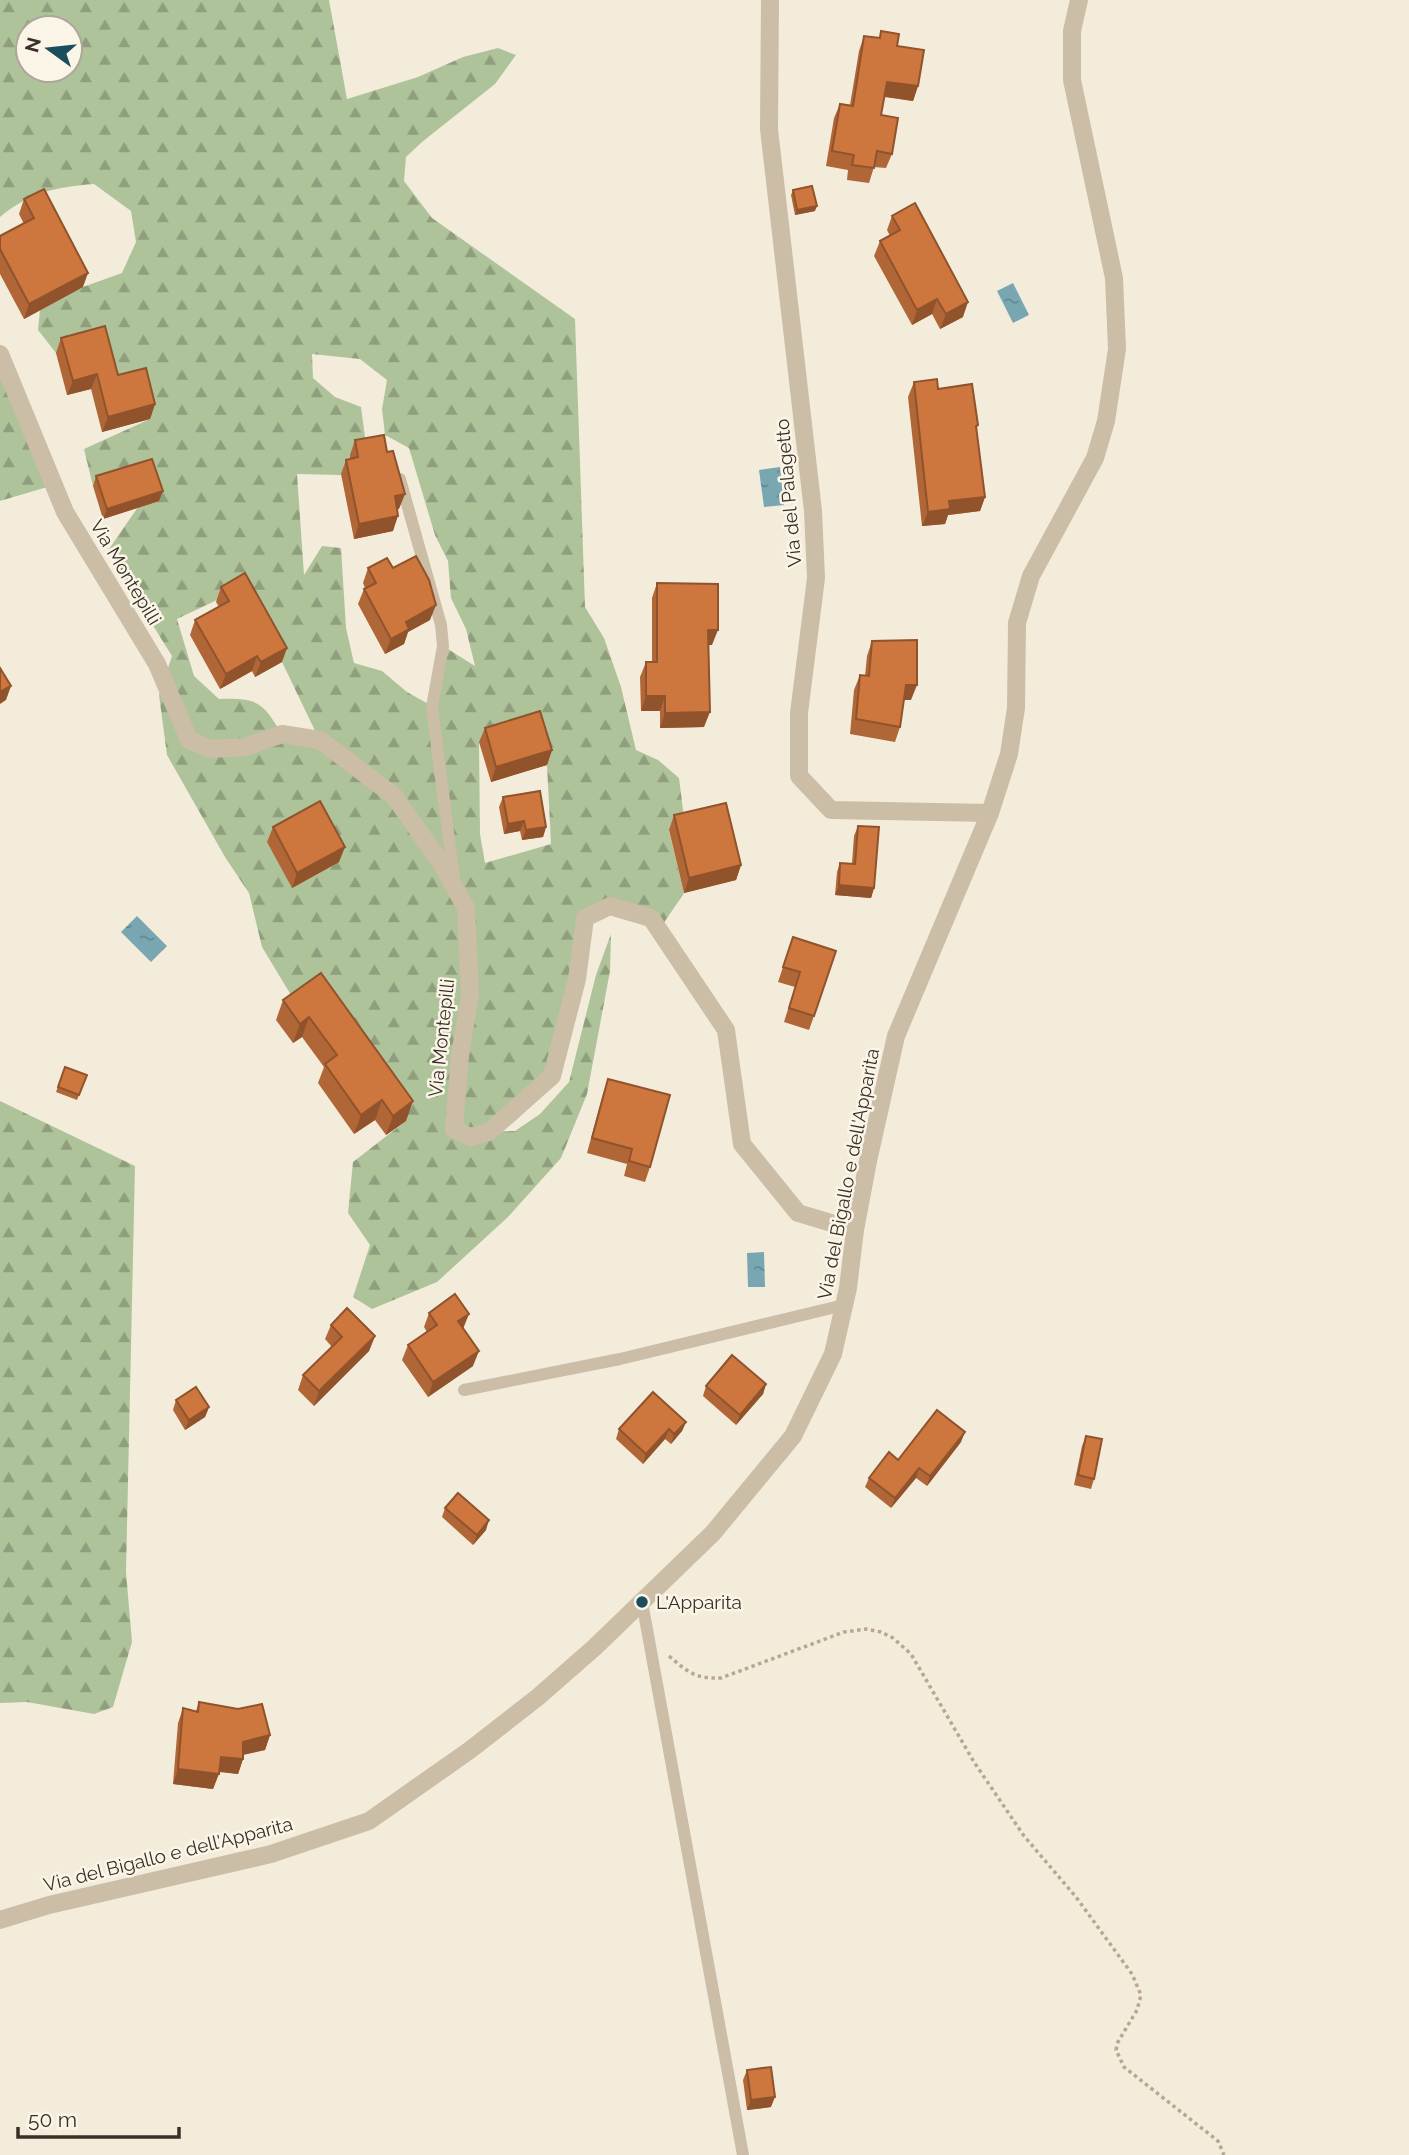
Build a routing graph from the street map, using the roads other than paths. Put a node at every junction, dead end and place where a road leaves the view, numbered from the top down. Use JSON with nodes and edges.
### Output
{"nodes":[{"id":1,"x":770,"y":0,"type":"edge"},
{"id":2,"x":1079,"y":0,"type":"edge"},
{"id":3,"x":0,"y":355,"type":"edge"},
{"id":4,"x":397,"y":467,"type":"edge"},
{"id":5,"x":990,"y":813,"type":"junction"},
{"id":6,"x":454,"y":887,"type":"junction"},
{"id":7,"x":855,"y":1230,"type":"junction"},
{"id":8,"x":844,"y":1305,"type":"junction"},
{"id":9,"x":464,"y":1390,"type":"dead end"},
{"id":10,"x":642,"y":1602,"type":"junction"},
{"id":11,"x":0,"y":1920,"type":"edge"},
{"id":12,"x":743,"y":2155,"type":"edge"}],
"edges":[{"from":1,"to":5,"type":"street","name":"Via del Palagetto"},
{"from":2,"to":5,"type":"street","name":"Via del Bigallo e dell'Apparita"},
{"from":3,"to":6,"type":"street","name":"Via Montepilli"},
{"from":4,"to":6,"type":"lane"},
{"from":5,"to":7,"type":"street","name":"Via del Bigallo e dell'Apparita"},
{"from":6,"to":7,"type":"street","name":"Via Montepilli"},
{"from":7,"to":8,"type":"street","name":"Via del Bigallo e dell'Apparita"},
{"from":8,"to":9,"type":"lane"},
{"from":8,"to":10,"type":"street","name":"Via del Bigallo e dell'Apparita"},
{"from":10,"to":11,"type":"street","name":"Via del Bigallo e dell'Apparita"},
{"from":10,"to":12,"type":"lane"}]}
